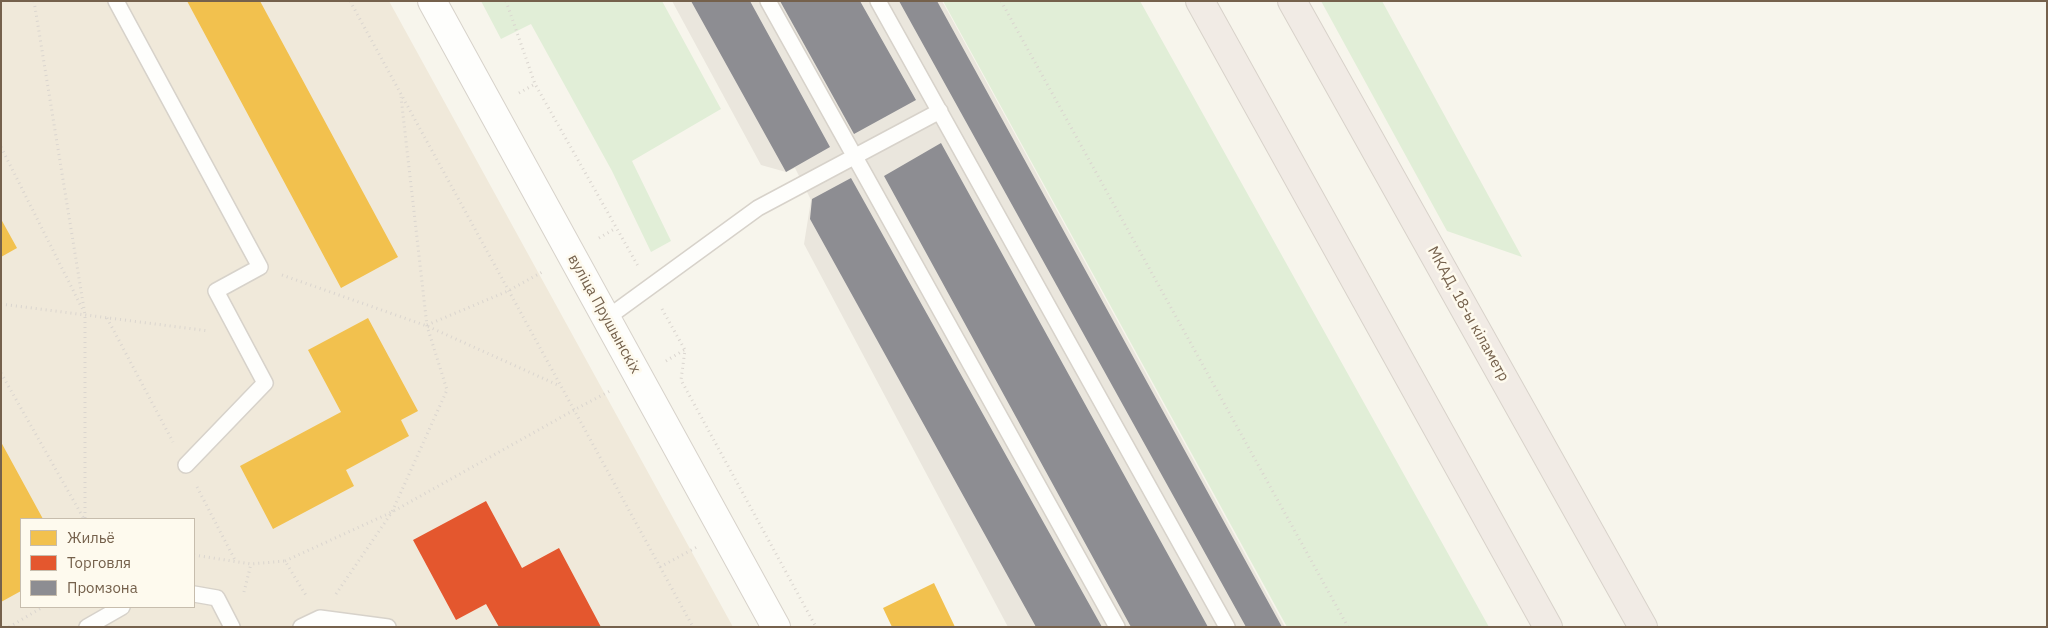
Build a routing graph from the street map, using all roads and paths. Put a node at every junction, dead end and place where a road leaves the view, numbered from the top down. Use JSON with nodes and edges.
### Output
{"nodes":[{"id":1,"x":34,"y":1,"type":"edge"},
{"id":2,"x":116,"y":1,"type":"edge"},
{"id":3,"x":350,"y":1,"type":"edge"},
{"id":4,"x":432,"y":1,"type":"edge"},
{"id":5,"x":506,"y":1,"type":"edge"},
{"id":6,"x":768,"y":1,"type":"edge"},
{"id":7,"x":878,"y":1,"type":"edge"},
{"id":8,"x":1001,"y":1,"type":"edge"},
{"id":9,"x":1200,"y":1,"type":"edge"},
{"id":10,"x":1292,"y":1,"type":"edge"},
{"id":11,"x":401,"y":93,"type":"junction"},
{"id":12,"x":940,"y":111,"type":"junction"},
{"id":13,"x":1,"y":148,"type":"edge"},
{"id":14,"x":854,"y":156,"type":"junction"},
{"id":15,"x":260,"y":268,"type":"junction"},
{"id":16,"x":650,"y":288,"type":"junction"},
{"id":17,"x":508,"y":291,"type":"junction"},
{"id":18,"x":1,"y":304,"type":"edge"},
{"id":19,"x":85,"y":315,"type":"junction"},
{"id":20,"x":607,"y":318,"type":"junction"},
{"id":21,"x":427,"y":326,"type":"junction"},
{"id":22,"x":239,"y":335,"type":"junction"},
{"id":23,"x":1,"y":373,"type":"edge"},
{"id":24,"x":561,"y":386,"type":"junction"},
{"id":25,"x":574,"y":410,"type":"junction"},
{"id":26,"x":186,"y":465,"type":"dead end"},
{"id":27,"x":392,"y":512,"type":"junction"},
{"id":28,"x":83,"y":518,"type":"edge"},
{"id":29,"x":84,"y":518,"type":"edge"},
{"id":30,"x":195,"y":555,"type":"edge"},
{"id":31,"x":680,"y":556,"type":"dead end"},
{"id":32,"x":284,"y":561,"type":"junction"},
{"id":33,"x":660,"y":567,"type":"junction"},
{"id":34,"x":195,"y":594,"type":"edge"},
{"id":35,"x":41,"y":608,"type":"edge"},
{"id":36,"x":120,"y":608,"type":"edge"},
{"id":37,"x":320,"y":618,"type":"junction"},
{"id":38,"x":9,"y":627,"type":"edge"},
{"id":39,"x":87,"y":627,"type":"edge"},
{"id":40,"x":232,"y":627,"type":"edge"},
{"id":41,"x":301,"y":627,"type":"edge"},
{"id":42,"x":388,"y":627,"type":"edge"},
{"id":43,"x":693,"y":627,"type":"edge"},
{"id":44,"x":776,"y":627,"type":"edge"},
{"id":45,"x":816,"y":627,"type":"edge"},
{"id":46,"x":1117,"y":627,"type":"edge"},
{"id":47,"x":1227,"y":627,"type":"edge"},
{"id":48,"x":1348,"y":627,"type":"edge"},
{"id":49,"x":1548,"y":627,"type":"edge"},
{"id":50,"x":1643,"y":627,"type":"edge"}],
"edges":[{"from":1,"to":19,"type":"path"},
{"from":2,"to":15,"type":"lane"},
{"from":3,"to":11,"type":"path"},
{"from":4,"to":20,"type":"street","name":"вуліца Прушынскіх"},
{"from":5,"to":16,"type":"path"},
{"from":6,"to":14,"type":"lane"},
{"from":7,"to":12,"type":"lane"},
{"from":8,"to":48,"type":"path"},
{"from":9,"to":49,"type":"highway"},
{"from":10,"to":50,"type":"highway","name":"МКАД, 18-ы кіламетр"},
{"from":11,"to":17,"type":"path"},
{"from":11,"to":21,"type":"path"},
{"from":12,"to":14,"type":"lane"},
{"from":12,"to":47,"type":"lane"},
{"from":13,"to":19,"type":"path"},
{"from":14,"to":16,"type":"lane"},
{"from":14,"to":46,"type":"lane"},
{"from":15,"to":21,"type":"path"},
{"from":15,"to":22,"type":"lane"},
{"from":16,"to":20,"type":"lane"},
{"from":16,"to":45,"type":"path"},
{"from":17,"to":21,"type":"path"},
{"from":17,"to":24,"type":"path"},
{"from":18,"to":19,"type":"path"},
{"from":19,"to":22,"type":"path"},
{"from":19,"to":29,"type":"path"},
{"from":20,"to":44,"type":"street","name":"вуліца Прушынскіх"},
{"from":21,"to":24,"type":"path"},
{"from":21,"to":27,"type":"path"},
{"from":22,"to":26,"type":"lane"},
{"from":23,"to":28,"type":"path"},
{"from":24,"to":25,"type":"path"},
{"from":25,"to":27,"type":"path"},
{"from":25,"to":33,"type":"path"},
{"from":27,"to":32,"type":"path"},
{"from":27,"to":37,"type":"path"},
{"from":30,"to":32,"type":"path"},
{"from":31,"to":33,"type":"path"},
{"from":32,"to":37,"type":"path"},
{"from":33,"to":43,"type":"path"},
{"from":34,"to":40,"type":"lane"},
{"from":35,"to":38,"type":"path"},
{"from":36,"to":39,"type":"lane"},
{"from":37,"to":41,"type":"lane"},
{"from":37,"to":42,"type":"lane"}]}
